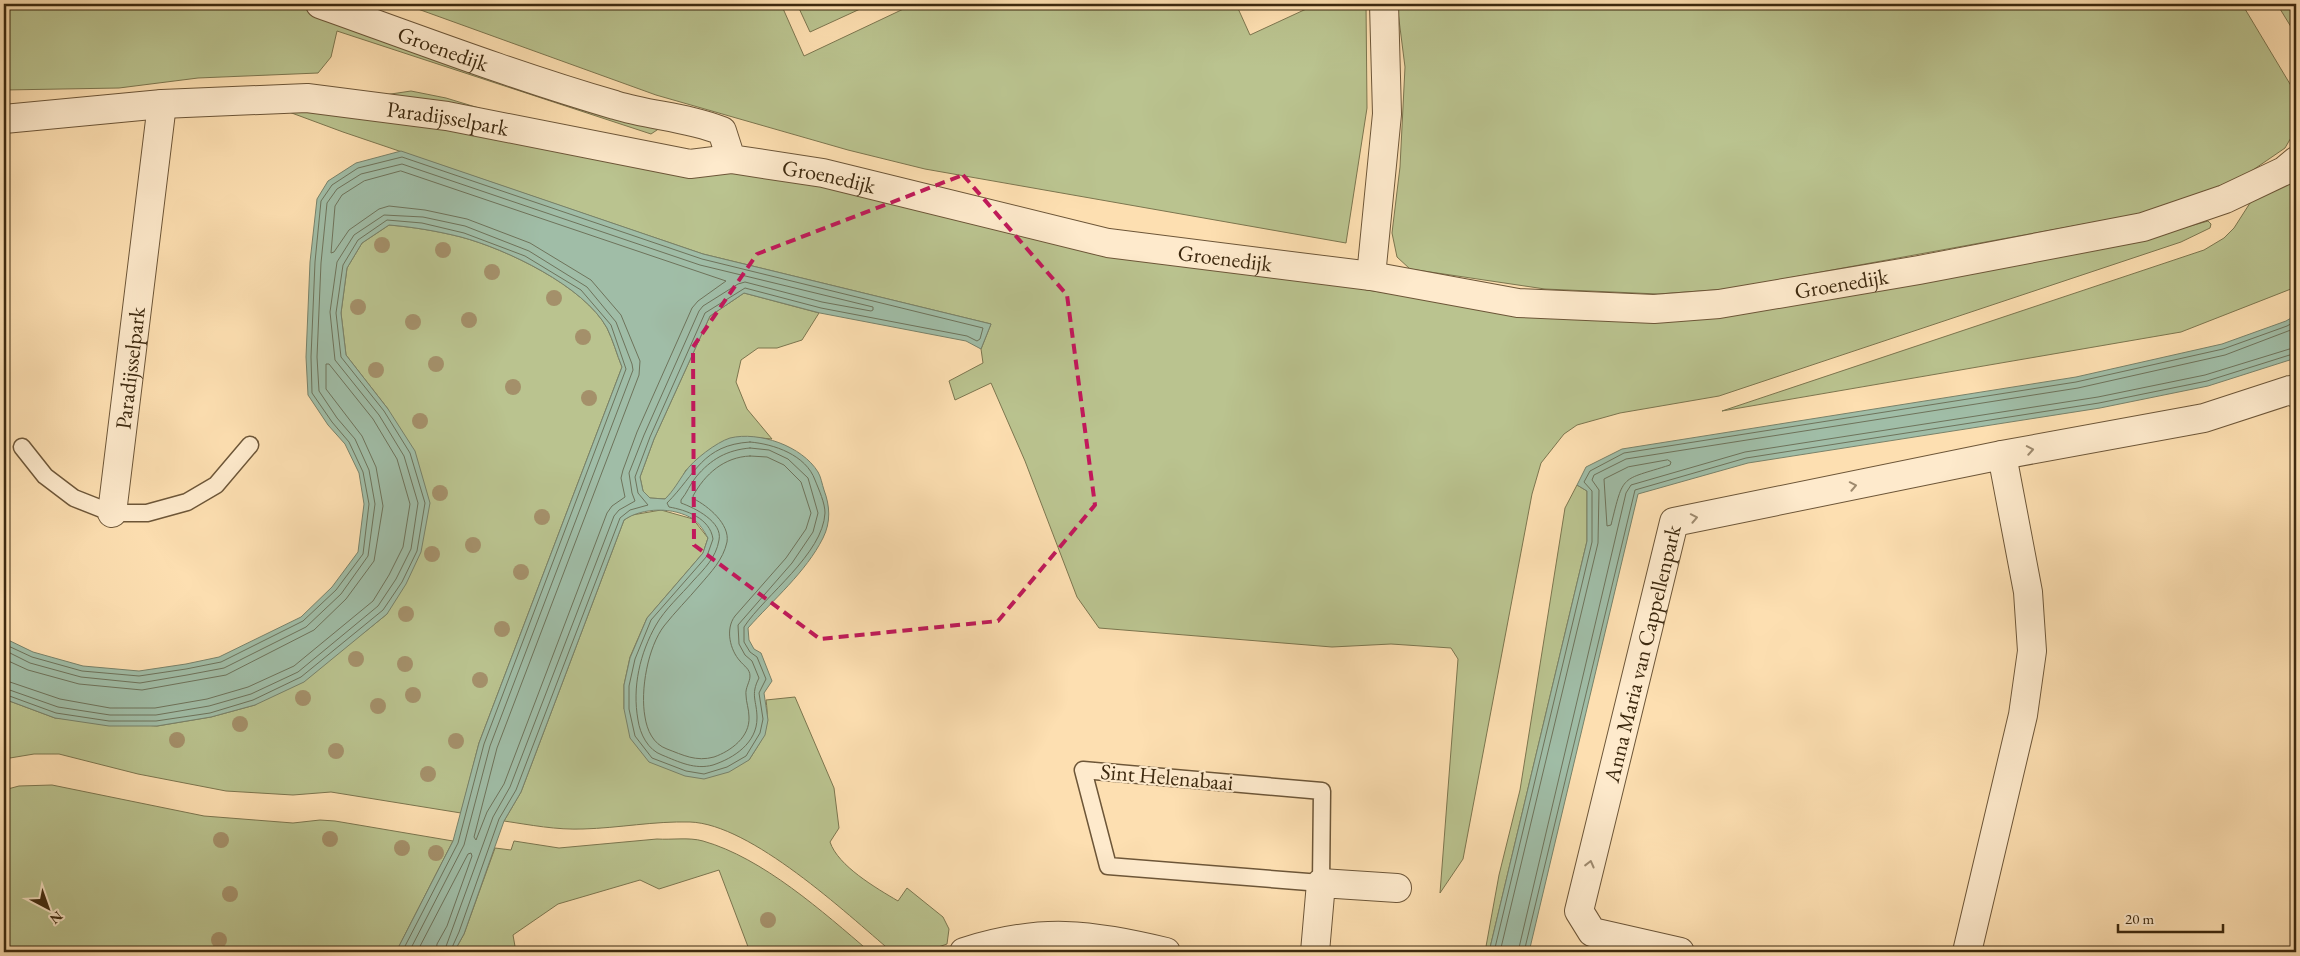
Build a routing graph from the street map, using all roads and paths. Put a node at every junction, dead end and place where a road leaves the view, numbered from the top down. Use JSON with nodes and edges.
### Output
{"nodes":[{"id":1,"x":320,"y":4,"type":"edge"},
{"id":2,"x":1384,"y":4,"type":"edge"},
{"id":3,"x":162,"y":104,"type":"junction"},
{"id":4,"x":4,"y":118,"type":"edge"},
{"id":5,"x":731,"y":159,"type":"junction"},
{"id":6,"x":2296,"y":161,"type":"edge"},
{"id":7,"x":1371,"y":276,"type":"junction"},
{"id":8,"x":2296,"y":393,"type":"edge"},
{"id":9,"x":250,"y":445,"type":"dead end"},
{"id":10,"x":22,"y":447,"type":"dead end"},
{"id":11,"x":2002,"y":455,"type":"junction"},
{"id":12,"x":112,"y":513,"type":"junction"},
{"id":13,"x":1321,"y":883,"type":"junction"},
{"id":14,"x":1398,"y":888,"type":"dead end"},
{"id":15,"x":1037,"y":944,"type":"edge"},
{"id":16,"x":964,"y":952,"type":"edge"},
{"id":17,"x":1166,"y":952,"type":"edge"},
{"id":18,"x":1315,"y":952,"type":"edge"},
{"id":19,"x":1680,"y":952,"type":"edge"},
{"id":20,"x":1967,"y":952,"type":"edge"}],
"edges":[{"from":1,"to":5,"type":"street","name":"Groenedijk"},
{"from":2,"to":7,"type":"street"},
{"from":3,"to":4,"type":"street","name":"Paradijsselpark"},
{"from":3,"to":5,"type":"street","name":"Paradijsselpark"},
{"from":3,"to":12,"type":"street","name":"Paradijsselpark"},
{"from":5,"to":7,"type":"street","name":"Groenedijk"},
{"from":6,"to":7,"type":"street","name":"Groenedijk"},
{"from":11,"to":8,"type":"street","name":"Anna Maria van Cappellenpark","one_way":true},
{"from":9,"to":12,"type":"lane"},
{"from":10,"to":12,"type":"lane"},
{"from":19,"to":11,"type":"street","name":"Anna Maria van Cappellenpark","one_way":true},
{"from":11,"to":20,"type":"street"},
{"from":13,"to":13,"type":"lane","name":"Sint Helenabaai"},
{"from":13,"to":14,"type":"street","name":"Sint Helenabaai"},
{"from":13,"to":18,"type":"street","name":"Sint Helenabaai"},
{"from":15,"to":16,"type":"street"},
{"from":15,"to":17,"type":"street"}]}
